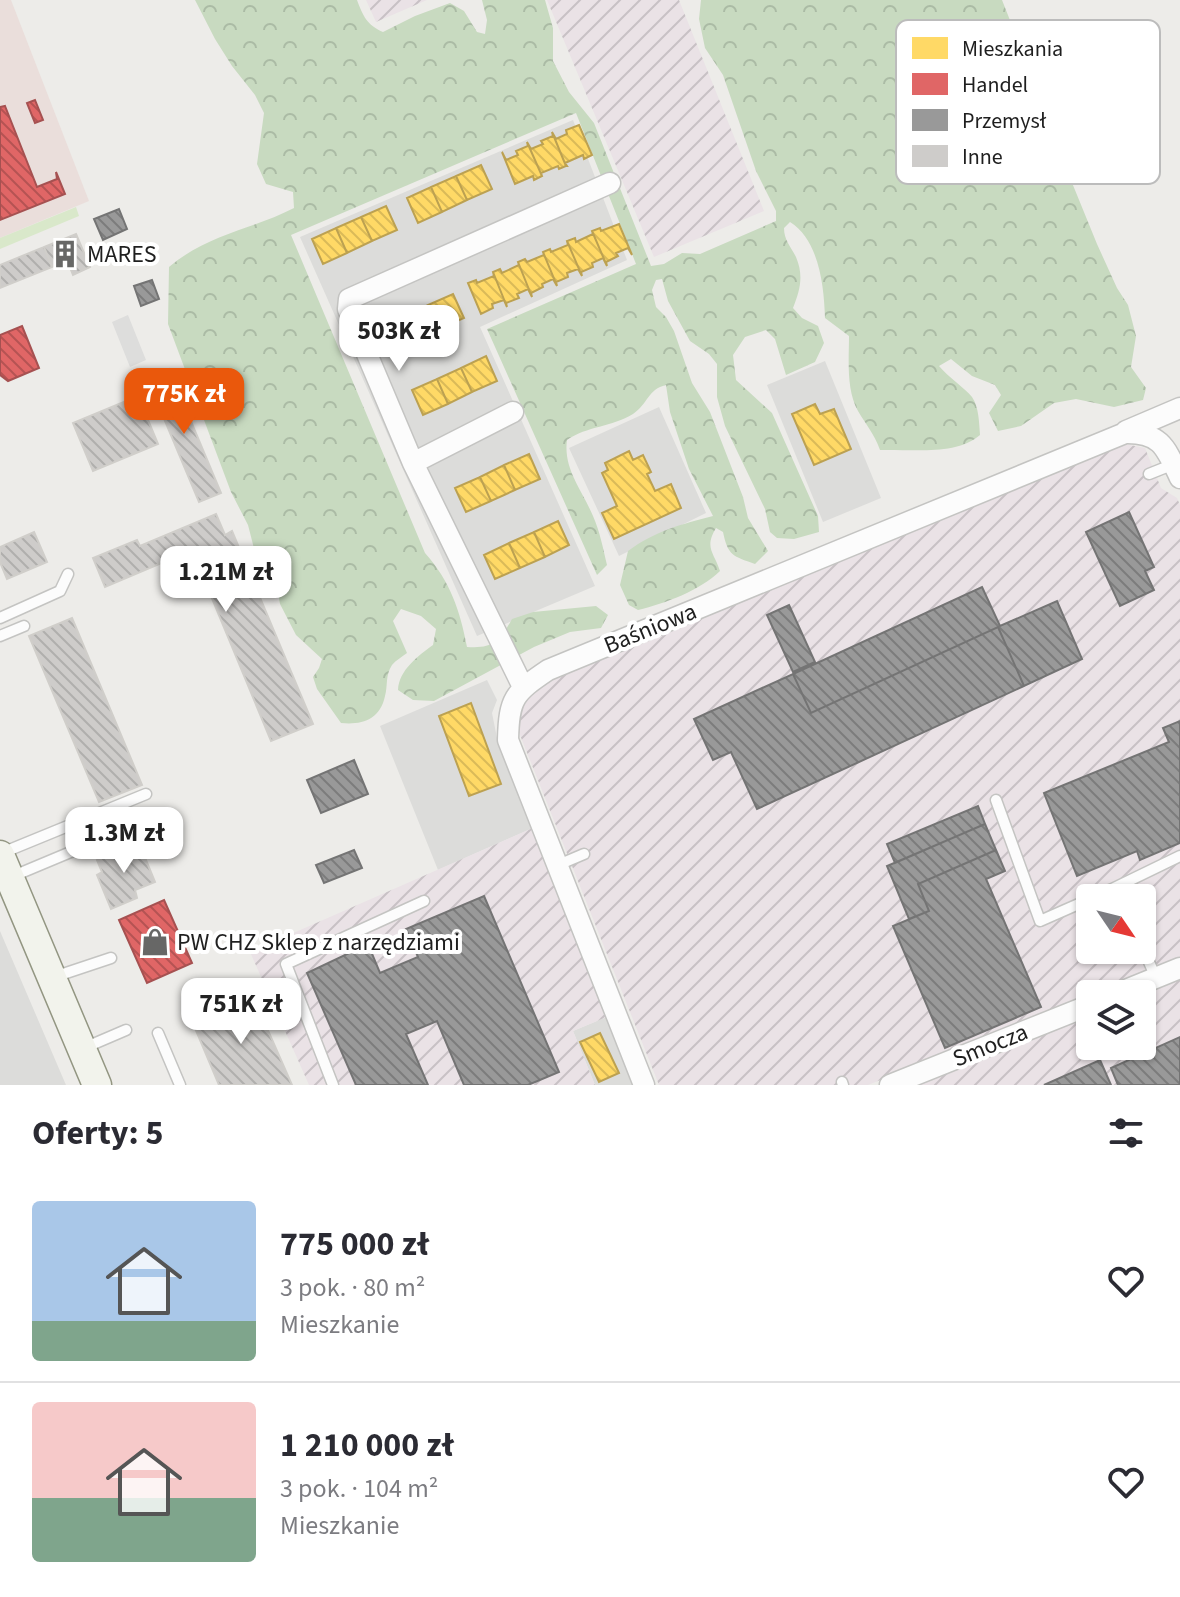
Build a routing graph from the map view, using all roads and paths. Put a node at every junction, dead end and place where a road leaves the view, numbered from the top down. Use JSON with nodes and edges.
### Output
{"nodes":[{"id":1,"x":610,"y":183,"type":"dead end"},
{"id":2,"x":1180,"y":408,"type":"edge"},
{"id":3,"x":513,"y":412,"type":"dead end"},
{"id":4,"x":1100,"y":442,"type":"junction"},
{"id":5,"x":413,"y":463,"type":"junction"},
{"id":6,"x":1174,"y":466,"type":"edge"},
{"id":7,"x":1149,"y":474,"type":"dead end"},
{"id":8,"x":68,"y":574,"type":"dead end"},
{"id":9,"x":0,"y":618,"type":"edge"},
{"id":10,"x":24,"y":626,"type":"dead end"},
{"id":11,"x":0,"y":636,"type":"edge"},
{"id":12,"x":523,"y":687,"type":"junction"},
{"id":13,"x":146,"y":794,"type":"dead end"},
{"id":14,"x":996,"y":800,"type":"dead end"},
{"id":15,"x":140,"y":823,"type":"dead end"},
{"id":16,"x":584,"y":854,"type":"dead end"},
{"id":17,"x":1180,"y":856,"type":"edge"},
{"id":18,"x":3,"y":862,"type":"edge"},
{"id":19,"x":558,"y":865,"type":"junction"},
{"id":20,"x":1130,"y":884,"type":"edge"},
{"id":21,"x":424,"y":901,"type":"dead end"},
{"id":22,"x":1076,"y":905,"type":"edge"},
{"id":23,"x":111,"y":958,"type":"dead end"},
{"id":24,"x":1150,"y":964,"type":"edge"},
{"id":25,"x":1180,"y":968,"type":"edge"},
{"id":26,"x":52,"y":978,"type":"junction"},
{"id":27,"x":1156,"y":978,"type":"junction"},
{"id":28,"x":1151,"y":980,"type":"edge"},
{"id":29,"x":1076,"y":1011,"type":"edge"},
{"id":30,"x":126,"y":1030,"type":"dead end"},
{"id":31,"x":158,"y":1033,"type":"dead end"},
{"id":32,"x":82,"y":1049,"type":"junction"},
{"id":33,"x":97,"y":1085,"type":"edge"},
{"id":34,"x":180,"y":1085,"type":"edge"},
{"id":35,"x":333,"y":1085,"type":"edge"},
{"id":36,"x":644,"y":1085,"type":"edge"},
{"id":37,"x":890,"y":1085,"type":"edge"}],
"edges":[{"from":1,"to":5,"type":"street"},
{"from":2,"to":4,"type":"street"},
{"from":3,"to":5,"type":"street"},
{"from":4,"to":6,"type":"street","name":"Baśniowa"},
{"from":4,"to":12,"type":"street","name":"Baśniowa"},
{"from":5,"to":12,"type":"street"},
{"from":6,"to":7,"type":"lane"},
{"from":8,"to":9,"type":"lane"},
{"from":10,"to":11,"type":"lane"},
{"from":12,"to":19,"type":"street"},
{"from":13,"to":18,"type":"lane"},
{"from":14,"to":22,"type":"lane"},
{"from":15,"to":18,"type":"lane"},
{"from":16,"to":19,"type":"lane"},
{"from":17,"to":20,"type":"lane"},
{"from":18,"to":26,"type":"main road"},
{"from":19,"to":36,"type":"street"},
{"from":21,"to":35,"type":"lane"},
{"from":23,"to":26,"type":"lane"},
{"from":24,"to":27,"type":"lane"},
{"from":25,"to":27,"type":"street"},
{"from":26,"to":32,"type":"main road"},
{"from":27,"to":28,"type":"street"},
{"from":29,"to":37,"type":"street","name":"Smocza"},
{"from":30,"to":32,"type":"lane"},
{"from":31,"to":34,"type":"lane"},
{"from":32,"to":33,"type":"main road"}]}
